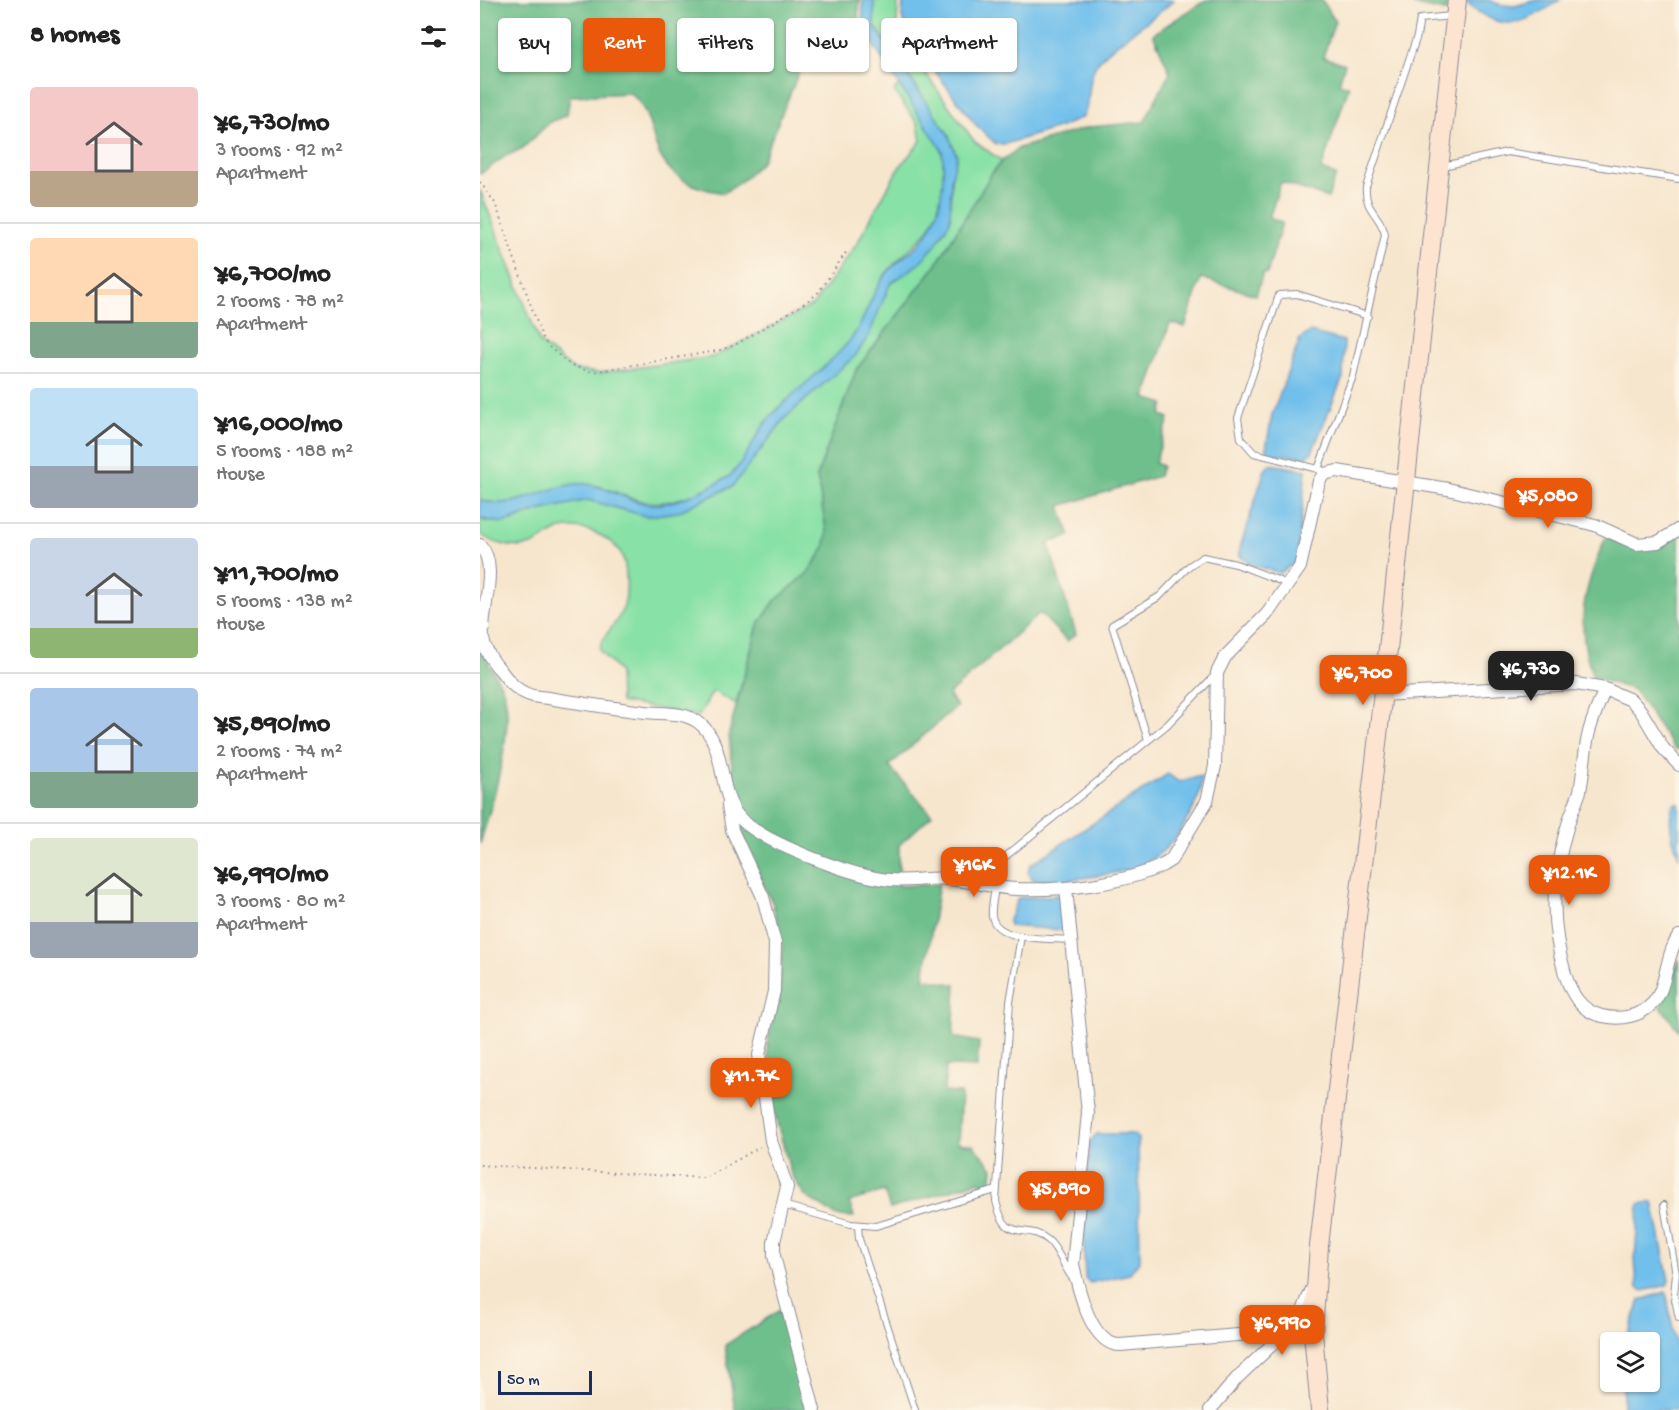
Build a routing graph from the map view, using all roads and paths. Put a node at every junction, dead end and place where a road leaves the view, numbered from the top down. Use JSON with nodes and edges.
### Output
{"nodes":[{"id":1,"x":1456,"y":8,"type":"edge"},
{"id":2,"x":1440,"y":167,"type":"junction"},
{"id":3,"x":1679,"y":180,"type":"edge"},
{"id":4,"x":480,"y":182,"type":"edge"},
{"id":5,"x":847,"y":251,"type":"dead end"},
{"id":6,"x":1368,"y":316,"type":"junction"},
{"id":7,"x":1323,"y":471,"type":"junction"},
{"id":8,"x":1404,"y":482,"type":"junction"},
{"id":9,"x":1679,"y":529,"type":"edge"},
{"id":10,"x":480,"y":544,"type":"edge"},
{"id":11,"x":1288,"y":584,"type":"junction"},
{"id":12,"x":1217,"y":674,"type":"junction"},
{"id":13,"x":1605,"y":689,"type":"junction"},
{"id":14,"x":1382,"y":695,"type":"junction"},
{"id":15,"x":1149,"y":740,"type":"junction"},
{"id":16,"x":1679,"y":765,"type":"edge"},
{"id":17,"x":728,"y":804,"type":"junction"},
{"id":18,"x":972,"y":883,"type":"junction"},
{"id":19,"x":995,"y":887,"type":"junction"},
{"id":20,"x":1066,"y":888,"type":"junction"},
{"id":21,"x":1021,"y":936,"type":"junction"},
{"id":22,"x":1679,"y":936,"type":"edge"},
{"id":23,"x":1070,"y":940,"type":"junction"},
{"id":24,"x":771,"y":1141,"type":"junction"},
{"id":25,"x":480,"y":1165,"type":"edge"},
{"id":26,"x":996,"y":1190,"type":"junction"},
{"id":27,"x":783,"y":1205,"type":"junction"},
{"id":28,"x":1664,"y":1205,"type":"dead end"},
{"id":29,"x":858,"y":1225,"type":"junction"},
{"id":30,"x":1317,"y":1278,"type":"junction"},
{"id":31,"x":1077,"y":1284,"type":"junction"},
{"id":32,"x":1679,"y":1318,"type":"edge"},
{"id":33,"x":1286,"y":1330,"type":"junction"},
{"id":34,"x":814,"y":1410,"type":"edge"},
{"id":35,"x":915,"y":1410,"type":"edge"},
{"id":36,"x":1210,"y":1410,"type":"edge"},
{"id":37,"x":1320,"y":1410,"type":"edge"}],
"edges":[{"from":1,"to":2,"type":"street"},
{"from":1,"to":6,"type":"lane"},
{"from":2,"to":3,"type":"lane"},
{"from":2,"to":8,"type":"street"},
{"from":4,"to":5,"type":"path"},
{"from":6,"to":7,"type":"lane"},
{"from":6,"to":7,"type":"lane"},
{"from":7,"to":8,"type":"street"},
{"from":7,"to":11,"type":"street"},
{"from":8,"to":9,"type":"street"},
{"from":8,"to":14,"type":"street"},
{"from":10,"to":17,"type":"street"},
{"from":11,"to":12,"type":"street"},
{"from":11,"to":15,"type":"lane"},
{"from":12,"to":15,"type":"lane"},
{"from":12,"to":20,"type":"street"},
{"from":13,"to":14,"type":"street"},
{"from":13,"to":16,"type":"street"},
{"from":13,"to":22,"type":"street"},
{"from":14,"to":30,"type":"street"},
{"from":15,"to":18,"type":"lane"},
{"from":17,"to":18,"type":"street"},
{"from":17,"to":24,"type":"street"},
{"from":18,"to":19,"type":"street"},
{"from":19,"to":20,"type":"street"},
{"from":19,"to":21,"type":"lane"},
{"from":20,"to":23,"type":"street"},
{"from":21,"to":23,"type":"lane"},
{"from":21,"to":26,"type":"lane"},
{"from":23,"to":31,"type":"street"},
{"from":24,"to":25,"type":"path"},
{"from":24,"to":27,"type":"street"},
{"from":26,"to":29,"type":"lane"},
{"from":26,"to":31,"type":"lane"},
{"from":27,"to":29,"type":"lane"},
{"from":27,"to":34,"type":"street"},
{"from":28,"to":32,"type":"lane"},
{"from":29,"to":35,"type":"lane"},
{"from":30,"to":33,"type":"street"},
{"from":30,"to":37,"type":"street"},
{"from":31,"to":33,"type":"street"},
{"from":33,"to":36,"type":"street"}]}
